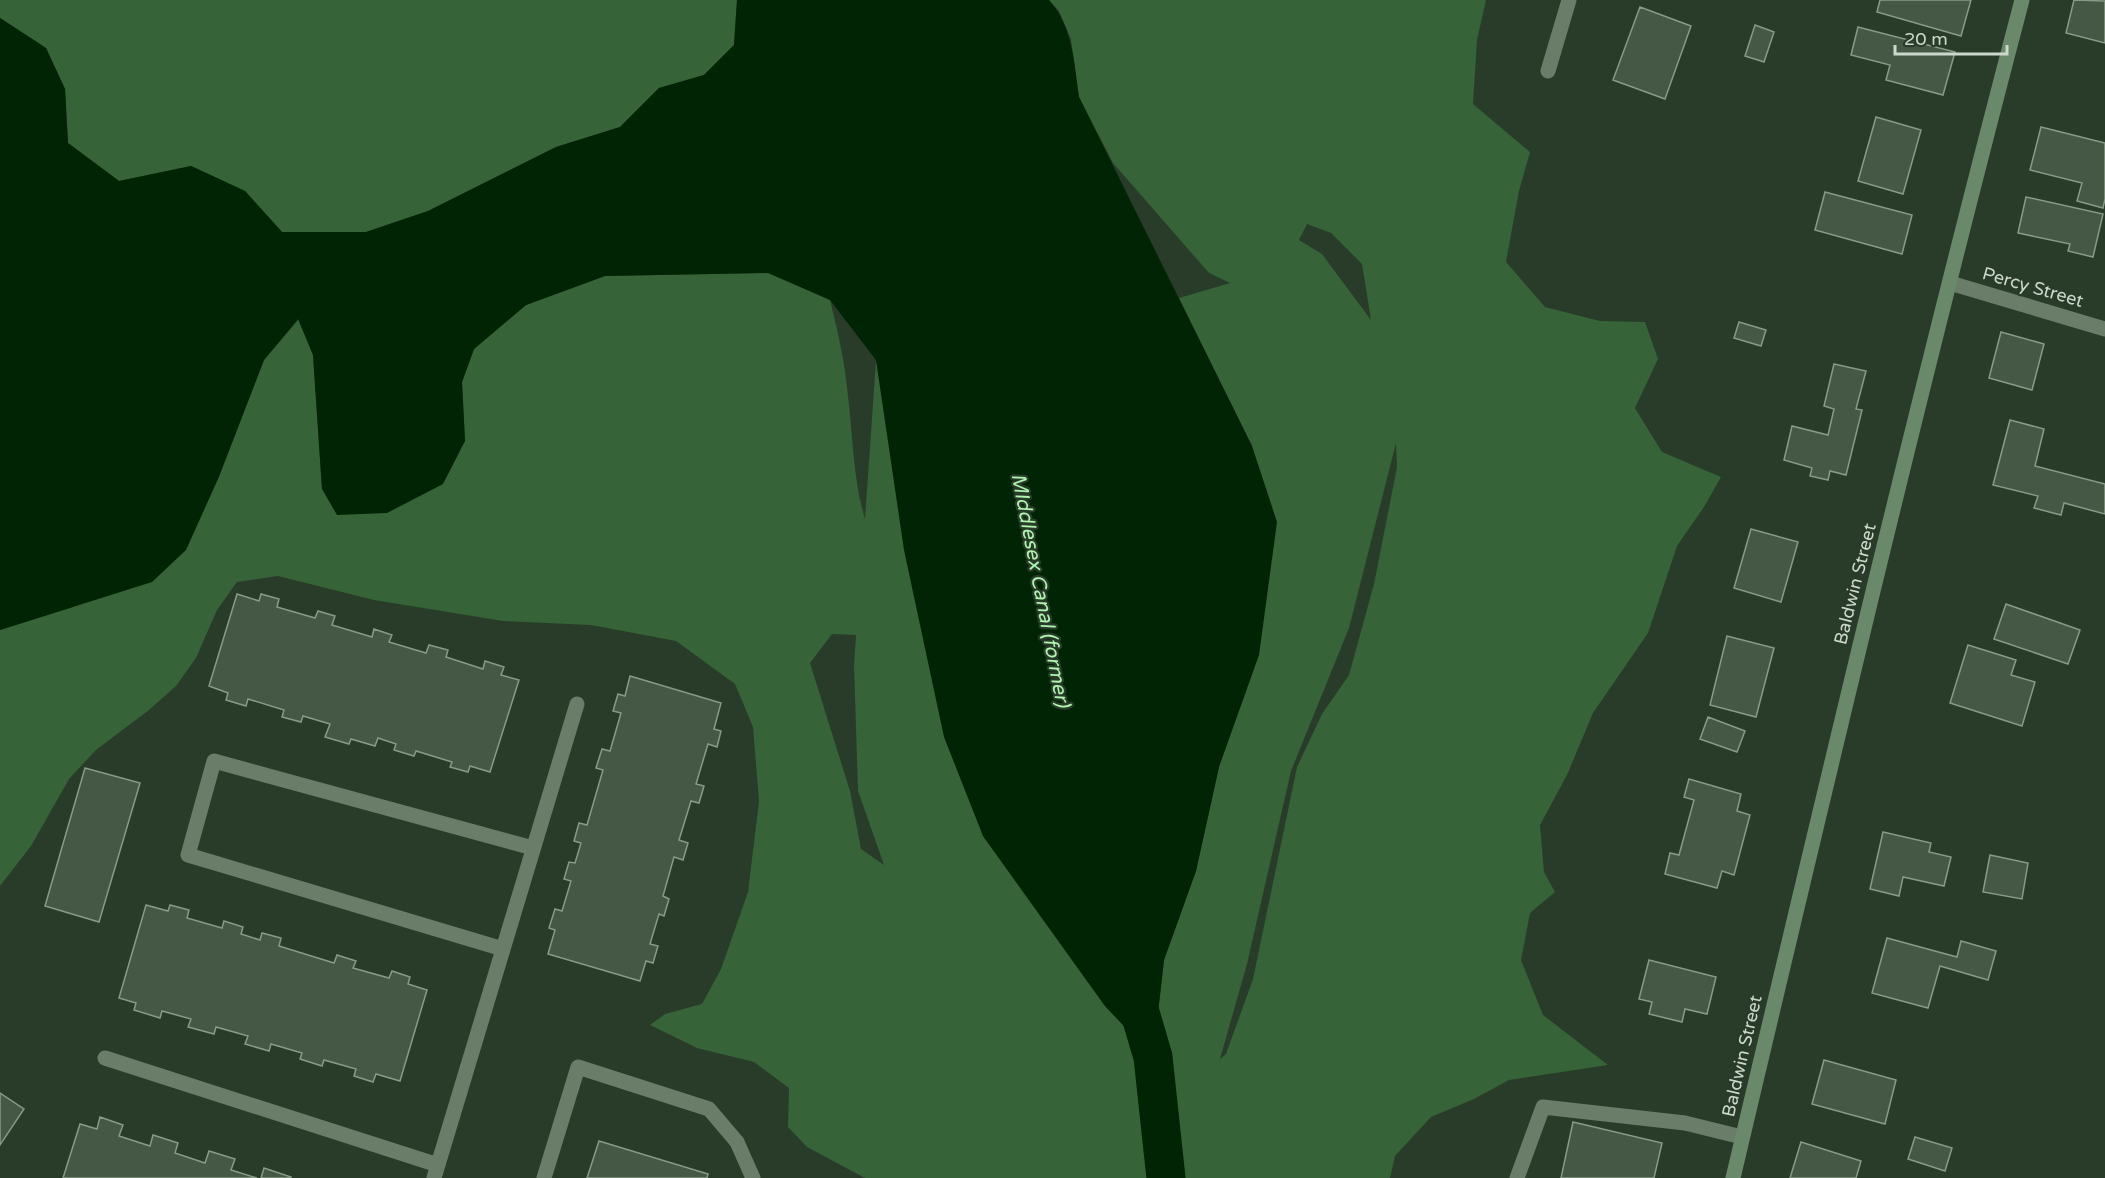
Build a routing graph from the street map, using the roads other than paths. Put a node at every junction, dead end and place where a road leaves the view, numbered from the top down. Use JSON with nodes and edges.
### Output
{"nodes":[{"id":1,"x":1569,"y":0,"type":"edge"},
{"id":2,"x":2022,"y":0,"type":"edge"},
{"id":3,"x":1548,"y":71,"type":"dead end"},
{"id":4,"x":1950,"y":283,"type":"junction"},
{"id":5,"x":2105,"y":328,"type":"edge"},
{"id":6,"x":577,"y":704,"type":"dead end"},
{"id":7,"x":533,"y":848,"type":"junction"},
{"id":8,"x":503,"y":949,"type":"junction"},
{"id":9,"x":105,"y":1058,"type":"dead end"},
{"id":10,"x":1742,"y":1137,"type":"junction"},
{"id":11,"x":436,"y":1171,"type":"edge"},
{"id":12,"x":544,"y":1178,"type":"edge"},
{"id":13,"x":753,"y":1178,"type":"edge"},
{"id":14,"x":1517,"y":1178,"type":"edge"},
{"id":15,"x":1732,"y":1178,"type":"edge"}],
"edges":[{"from":1,"to":3,"type":"street"},
{"from":2,"to":4,"type":"street","name":"Baldwin Street"},
{"from":4,"to":5,"type":"street","name":"Percy Street"},
{"from":4,"to":10,"type":"street","name":"Baldwin Street"},
{"from":6,"to":7,"type":"street"},
{"from":7,"to":8,"type":"street"},
{"from":7,"to":8,"type":"street"},
{"from":8,"to":11,"type":"street"},
{"from":9,"to":11,"type":"street"},
{"from":10,"to":14,"type":"street"},
{"from":10,"to":15,"type":"street","name":"Baldwin Street"},
{"from":12,"to":13,"type":"street"}]}
